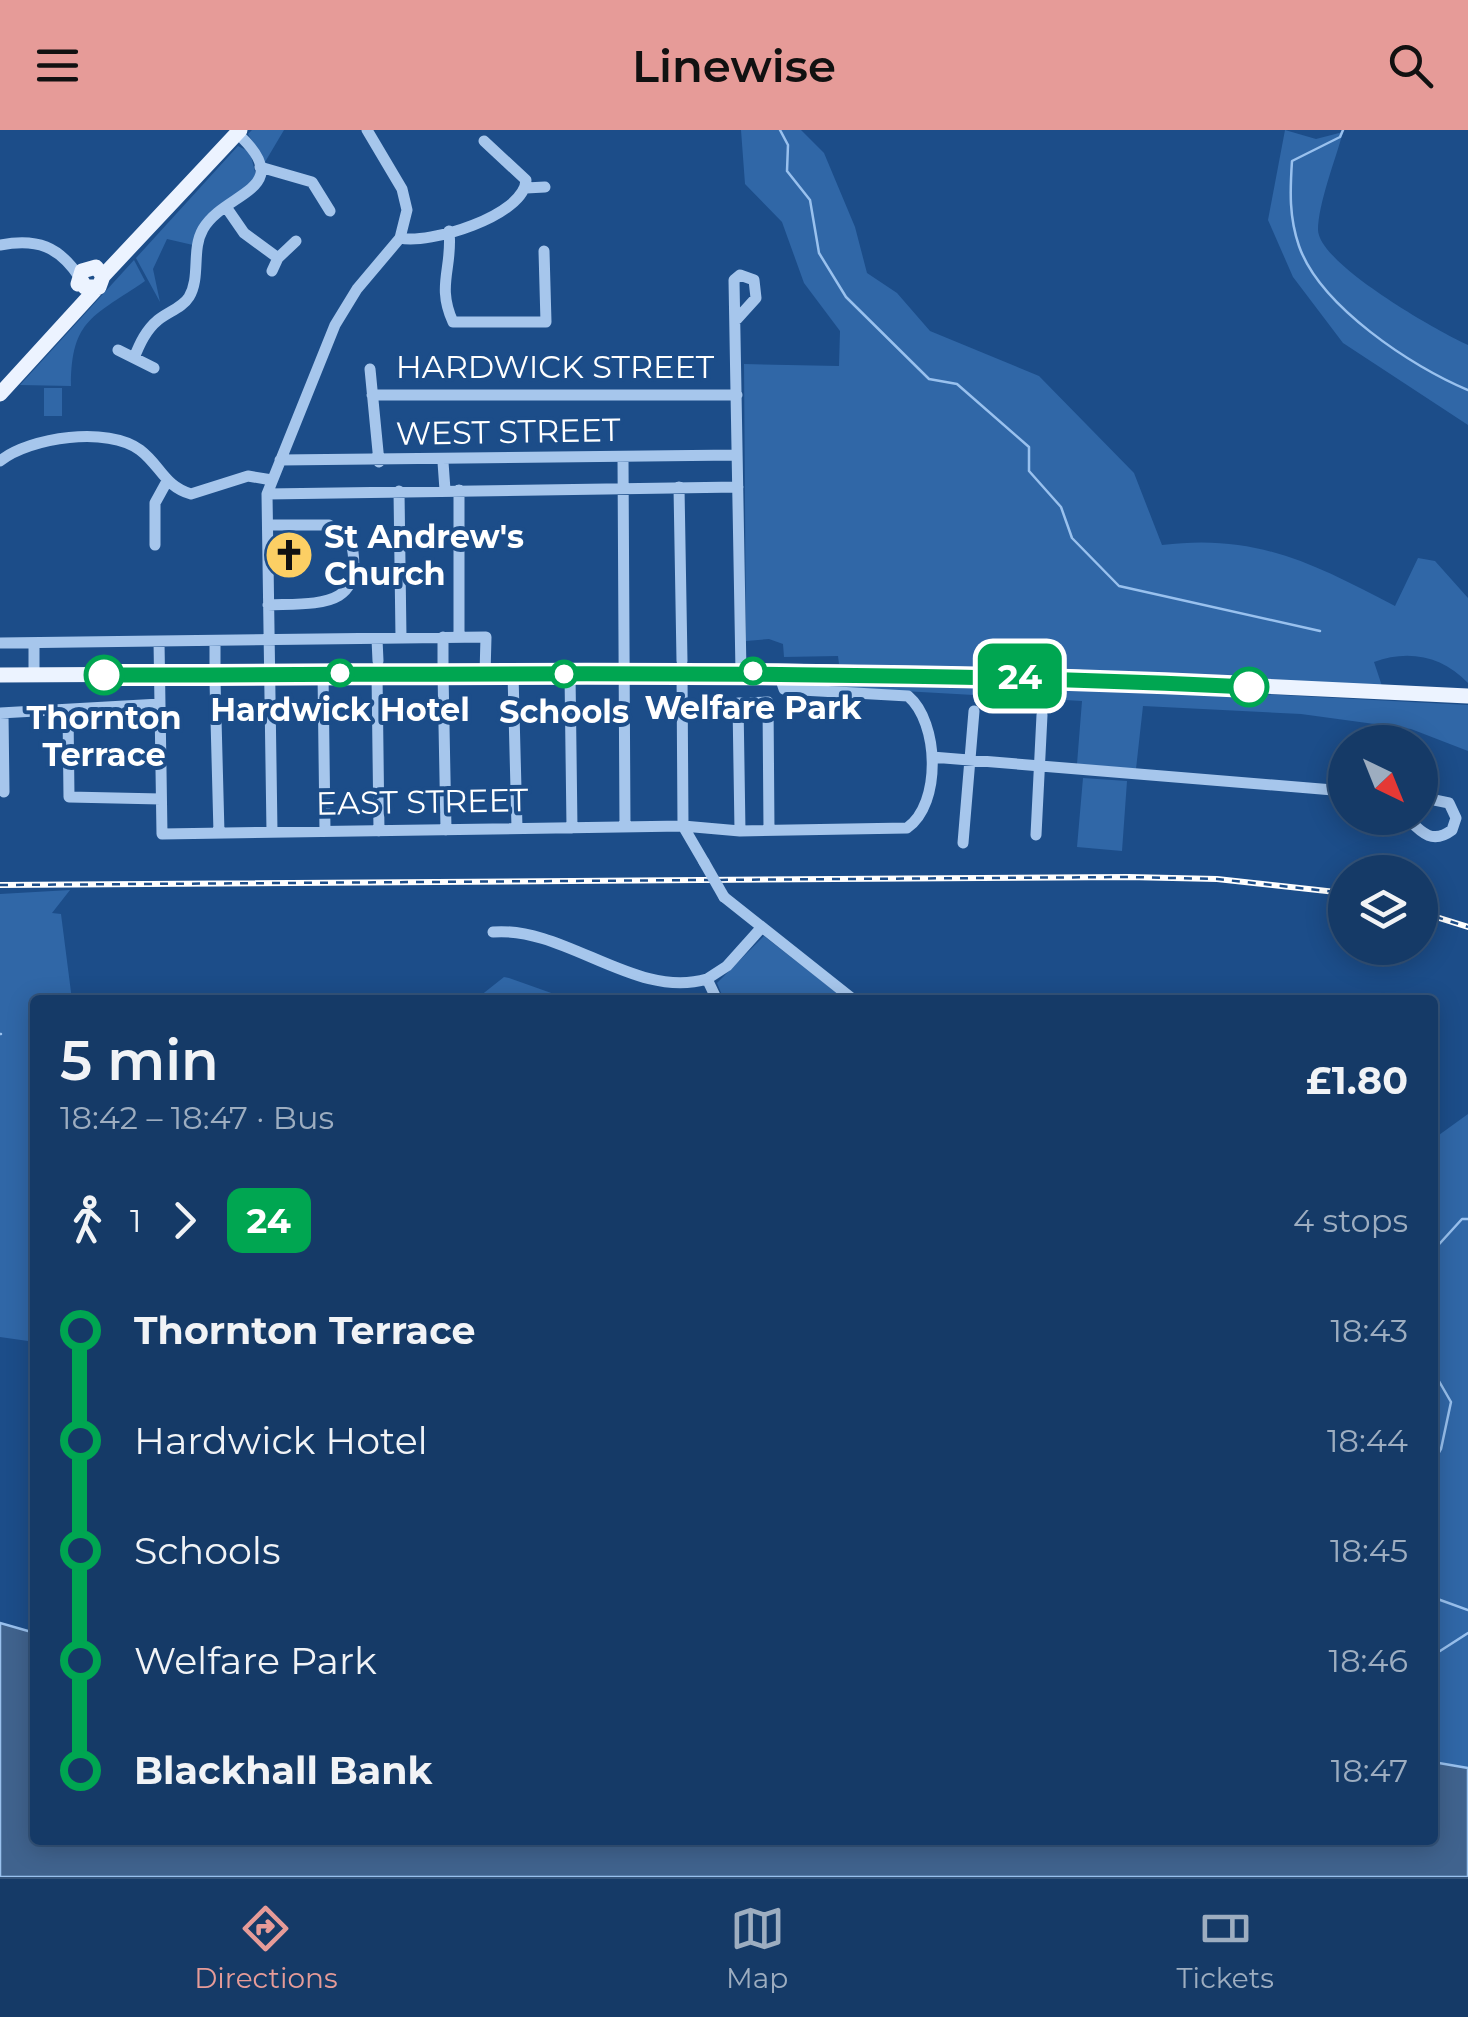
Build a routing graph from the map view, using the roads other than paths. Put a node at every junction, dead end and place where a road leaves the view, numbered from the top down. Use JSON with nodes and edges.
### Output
{"nodes":[{"id":1,"x":367,"y":130,"type":"edge"},
{"id":2,"x":238,"y":132,"type":"edge"},
{"id":3,"x":484,"y":140,"type":"dead end"},
{"id":4,"x":260,"y":167,"type":"junction"},
{"id":5,"x":545,"y":186,"type":"dead end"},
{"id":6,"x":526,"y":188,"type":"junction"},
{"id":7,"x":330,"y":205,"type":"dead end"},
{"id":8,"x":226,"y":207,"type":"junction"},
{"id":9,"x":449,"y":231,"type":"junction"},
{"id":10,"x":400,"y":238,"type":"junction"},
{"id":11,"x":296,"y":241,"type":"dead end"},
{"id":12,"x":0,"y":245,"type":"edge"},
{"id":13,"x":278,"y":258,"type":"junction"},
{"id":14,"x":540,"y":260,"type":"dead end"},
{"id":15,"x":272,"y":271,"type":"dead end"},
{"id":16,"x":93,"y":275,"type":"junction"},
{"id":17,"x":736,"y":319,"type":"dead end"},
{"id":18,"x":546,"y":322,"type":"junction"},
{"id":19,"x":560,"y":322,"type":"dead end"},
{"id":20,"x":134,"y":358,"type":"junction"},
{"id":21,"x":108,"y":361,"type":"dead end"},
{"id":22,"x":370,"y":369,"type":"dead end"},
{"id":23,"x":155,"y":371,"type":"dead end"},
{"id":24,"x":0,"y":394,"type":"edge"},
{"id":25,"x":372,"y":394,"type":"junction"},
{"id":26,"x":737,"y":395,"type":"junction"},
{"id":27,"x":737,"y":454,"type":"junction"},
{"id":28,"x":622,"y":458,"type":"junction"},
{"id":29,"x":280,"y":460,"type":"junction"},
{"id":30,"x":0,"y":461,"type":"edge"},
{"id":31,"x":379,"y":462,"type":"junction"},
{"id":32,"x":443,"y":462,"type":"junction"},
{"id":33,"x":166,"y":483,"type":"junction"},
{"id":34,"x":738,"y":486,"type":"junction"},
{"id":35,"x":270,"y":487,"type":"junction"},
{"id":36,"x":679,"y":487,"type":"junction"},
{"id":37,"x":622,"y":489,"type":"junction"},
{"id":38,"x":445,"y":490,"type":"junction"},
{"id":39,"x":459,"y":490,"type":"junction"},
{"id":40,"x":399,"y":491,"type":"junction"},
{"id":41,"x":268,"y":525,"type":"junction"},
{"id":42,"x":155,"y":545,"type":"dead end"},
{"id":43,"x":268,"y":605,"type":"junction"},
{"id":44,"x":459,"y":637,"type":"junction"},
{"id":45,"x":401,"y":638,"type":"junction"},
{"id":46,"x":443,"y":638,"type":"junction"},
{"id":47,"x":377,"y":639,"type":"junction"},
{"id":48,"x":269,"y":640,"type":"junction"},
{"id":49,"x":216,"y":641,"type":"junction"},
{"id":50,"x":159,"y":642,"type":"junction"},
{"id":51,"x":0,"y":643,"type":"edge"},
{"id":52,"x":34,"y":643,"type":"junction"},
{"id":53,"x":215,"y":665,"type":"dead end"},
{"id":54,"x":682,"y":666,"type":"junction"},
{"id":55,"x":378,"y":667,"type":"junction"},
{"id":56,"x":443,"y":669,"type":"junction"},
{"id":57,"x":778,"y":671,"type":"junction"},
{"id":58,"x":623,"y":672,"type":"junction"},
{"id":59,"x":741,"y":672,"type":"junction"},
{"id":60,"x":323,"y":673,"type":"junction"},
{"id":61,"x":270,"y":674,"type":"junction"},
{"id":62,"x":486,"y":674,"type":"junction"},
{"id":63,"x":514,"y":674,"type":"junction"},
{"id":64,"x":570,"y":674,"type":"junction"},
{"id":65,"x":0,"y":675,"type":"edge"},
{"id":66,"x":34,"y":675,"type":"junction"},
{"id":67,"x":160,"y":675,"type":"junction"},
{"id":68,"x":215,"y":681,"type":"dead end"},
{"id":69,"x":1468,"y":696,"type":"edge"},
{"id":70,"x":160,"y":704,"type":"junction"},
{"id":71,"x":974,"y":711,"type":"dead end"},
{"id":72,"x":68,"y":712,"type":"junction"},
{"id":73,"x":1,"y":713,"type":"edge"},
{"id":74,"x":1042,"y":715,"type":"dead end"},
{"id":75,"x":932,"y":758,"type":"junction"},
{"id":76,"x":970,"y":761,"type":"junction"},
{"id":77,"x":1041,"y":768,"type":"junction"},
{"id":78,"x":1328,"y":790,"type":"edge"},
{"id":79,"x":4,"y":792,"type":"dead end"},
{"id":80,"x":162,"y":799,"type":"junction"},
{"id":81,"x":1438,"y":802,"type":"edge"},
{"id":82,"x":683,"y":826,"type":"junction"},
{"id":83,"x":625,"y":827,"type":"junction"},
{"id":84,"x":517,"y":828,"type":"junction"},
{"id":85,"x":572,"y":828,"type":"junction"},
{"id":86,"x":379,"y":830,"type":"junction"},
{"id":87,"x":446,"y":830,"type":"junction"},
{"id":88,"x":769,"y":830,"type":"junction"},
{"id":89,"x":325,"y":831,"type":"junction"},
{"id":90,"x":740,"y":831,"type":"junction"},
{"id":91,"x":272,"y":832,"type":"junction"},
{"id":92,"x":218,"y":833,"type":"junction"},
{"id":93,"x":1036,"y":835,"type":"dead end"},
{"id":94,"x":1426,"y":835,"type":"edge"},
{"id":95,"x":962,"y":843,"type":"dead end"},
{"id":96,"x":762,"y":926,"type":"junction"},
{"id":97,"x":493,"y":932,"type":"dead end"},
{"id":98,"x":707,"y":979,"type":"junction"},
{"id":99,"x":715,"y":995,"type":"edge"},
{"id":100,"x":848,"y":995,"type":"edge"}],
"edges":[{"from":1,"to":10,"type":"street"},
{"from":2,"to":4,"type":"street"},
{"from":2,"to":16,"type":"main road"},
{"from":3,"to":6,"type":"street"},
{"from":4,"to":7,"type":"street"},
{"from":4,"to":8,"type":"street"},
{"from":5,"to":6,"type":"street"},
{"from":6,"to":9,"type":"street"},
{"from":8,"to":13,"type":"street"},
{"from":8,"to":20,"type":"street"},
{"from":9,"to":10,"type":"street"},
{"from":9,"to":18,"type":"street"},
{"from":10,"to":29,"type":"street"},
{"from":11,"to":13,"type":"street"},
{"from":12,"to":16,"type":"street"},
{"from":13,"to":15,"type":"street"},
{"from":14,"to":18,"type":"street"},
{"from":16,"to":24,"type":"main road"},
{"from":17,"to":26,"type":"street"},
{"from":18,"to":19,"type":"street"},
{"from":20,"to":21,"type":"street"},
{"from":20,"to":23,"type":"street"},
{"from":22,"to":25,"type":"street"},
{"from":25,"to":26,"type":"street","name":"HARDWICK STREET"},
{"from":25,"to":31,"type":"street"},
{"from":26,"to":27,"type":"street"},
{"from":27,"to":28,"type":"street","name":"WEST STREET"},
{"from":27,"to":34,"type":"street"},
{"from":28,"to":32,"type":"street","name":"WEST STREET"},
{"from":28,"to":37,"type":"street"},
{"from":29,"to":31,"type":"street","name":"WEST STREET"},
{"from":29,"to":35,"type":"street"},
{"from":30,"to":33,"type":"street"},
{"from":31,"to":32,"type":"street","name":"WEST STREET"},
{"from":32,"to":38,"type":"street"},
{"from":33,"to":35,"type":"street"},
{"from":33,"to":42,"type":"street"},
{"from":34,"to":36,"type":"street"},
{"from":34,"to":59,"type":"street"},
{"from":35,"to":40,"type":"street"},
{"from":35,"to":41,"type":"street"},
{"from":36,"to":37,"type":"street"},
{"from":36,"to":54,"type":"street"},
{"from":37,"to":39,"type":"street"},
{"from":37,"to":58,"type":"street"},
{"from":38,"to":39,"type":"street"},
{"from":38,"to":40,"type":"street"},
{"from":39,"to":44,"type":"street"},
{"from":40,"to":45,"type":"street"},
{"from":41,"to":43,"type":"street"},
{"from":41,"to":43,"type":"street"},
{"from":43,"to":48,"type":"street"},
{"from":44,"to":46,"type":"street"},
{"from":44,"to":62,"type":"street"},
{"from":45,"to":46,"type":"street"},
{"from":45,"to":47,"type":"street"},
{"from":46,"to":56,"type":"street"},
{"from":47,"to":48,"type":"street"},
{"from":47,"to":55,"type":"street"},
{"from":48,"to":49,"type":"street"},
{"from":48,"to":61,"type":"street"},
{"from":49,"to":50,"type":"street"},
{"from":49,"to":53,"type":"street"},
{"from":50,"to":52,"type":"street"},
{"from":50,"to":67,"type":"street"},
{"from":51,"to":52,"type":"street"},
{"from":52,"to":66,"type":"street"},
{"from":54,"to":58,"type":"main road"},
{"from":54,"to":59,"type":"main road"},
{"from":54,"to":82,"type":"street"},
{"from":55,"to":56,"type":"main road"},
{"from":55,"to":60,"type":"main road"},
{"from":55,"to":86,"type":"street"},
{"from":56,"to":62,"type":"main road"},
{"from":56,"to":87,"type":"street"},
{"from":57,"to":59,"type":"main road"},
{"from":57,"to":69,"type":"main road"},
{"from":57,"to":75,"type":"street"},
{"from":58,"to":64,"type":"main road"},
{"from":58,"to":83,"type":"street"},
{"from":60,"to":61,"type":"main road"},
{"from":60,"to":89,"type":"street"},
{"from":61,"to":67,"type":"main road"},
{"from":61,"to":91,"type":"street"},
{"from":62,"to":63,"type":"main road"},
{"from":63,"to":64,"type":"main road"},
{"from":63,"to":84,"type":"street"},
{"from":64,"to":85,"type":"street"},
{"from":65,"to":66,"type":"main road"},
{"from":66,"to":67,"type":"main road"},
{"from":67,"to":70,"type":"street"},
{"from":68,"to":92,"type":"street"},
{"from":70,"to":72,"type":"street"},
{"from":70,"to":80,"type":"street"},
{"from":71,"to":76,"type":"street"},
{"from":72,"to":73,"type":"street"},
{"from":72,"to":80,"type":"street"},
{"from":73,"to":79,"type":"street"},
{"from":74,"to":77,"type":"street"},
{"from":75,"to":76,"type":"street"},
{"from":75,"to":88,"type":"street","name":"EAST STREET"},
{"from":76,"to":77,"type":"street"},
{"from":76,"to":95,"type":"street"},
{"from":77,"to":78,"type":"street"},
{"from":77,"to":93,"type":"street"},
{"from":80,"to":92,"type":"street","name":"EAST STREET"},
{"from":81,"to":94,"type":"street"},
{"from":82,"to":83,"type":"street","name":"EAST STREET"},
{"from":82,"to":90,"type":"street","name":"EAST STREET"},
{"from":82,"to":96,"type":"street","bridge":true},
{"from":83,"to":85,"type":"street","name":"EAST STREET"},
{"from":84,"to":85,"type":"street","name":"EAST STREET"},
{"from":84,"to":87,"type":"street","name":"EAST STREET"},
{"from":86,"to":87,"type":"street","name":"EAST STREET"},
{"from":86,"to":89,"type":"street","name":"EAST STREET"},
{"from":88,"to":90,"type":"street","name":"EAST STREET"},
{"from":88,"to":90,"type":"street"},
{"from":89,"to":91,"type":"street","name":"EAST STREET"},
{"from":91,"to":92,"type":"street","name":"EAST STREET"},
{"from":96,"to":98,"type":"street"},
{"from":96,"to":100,"type":"street"},
{"from":97,"to":98,"type":"street"},
{"from":98,"to":99,"type":"street"}]}
